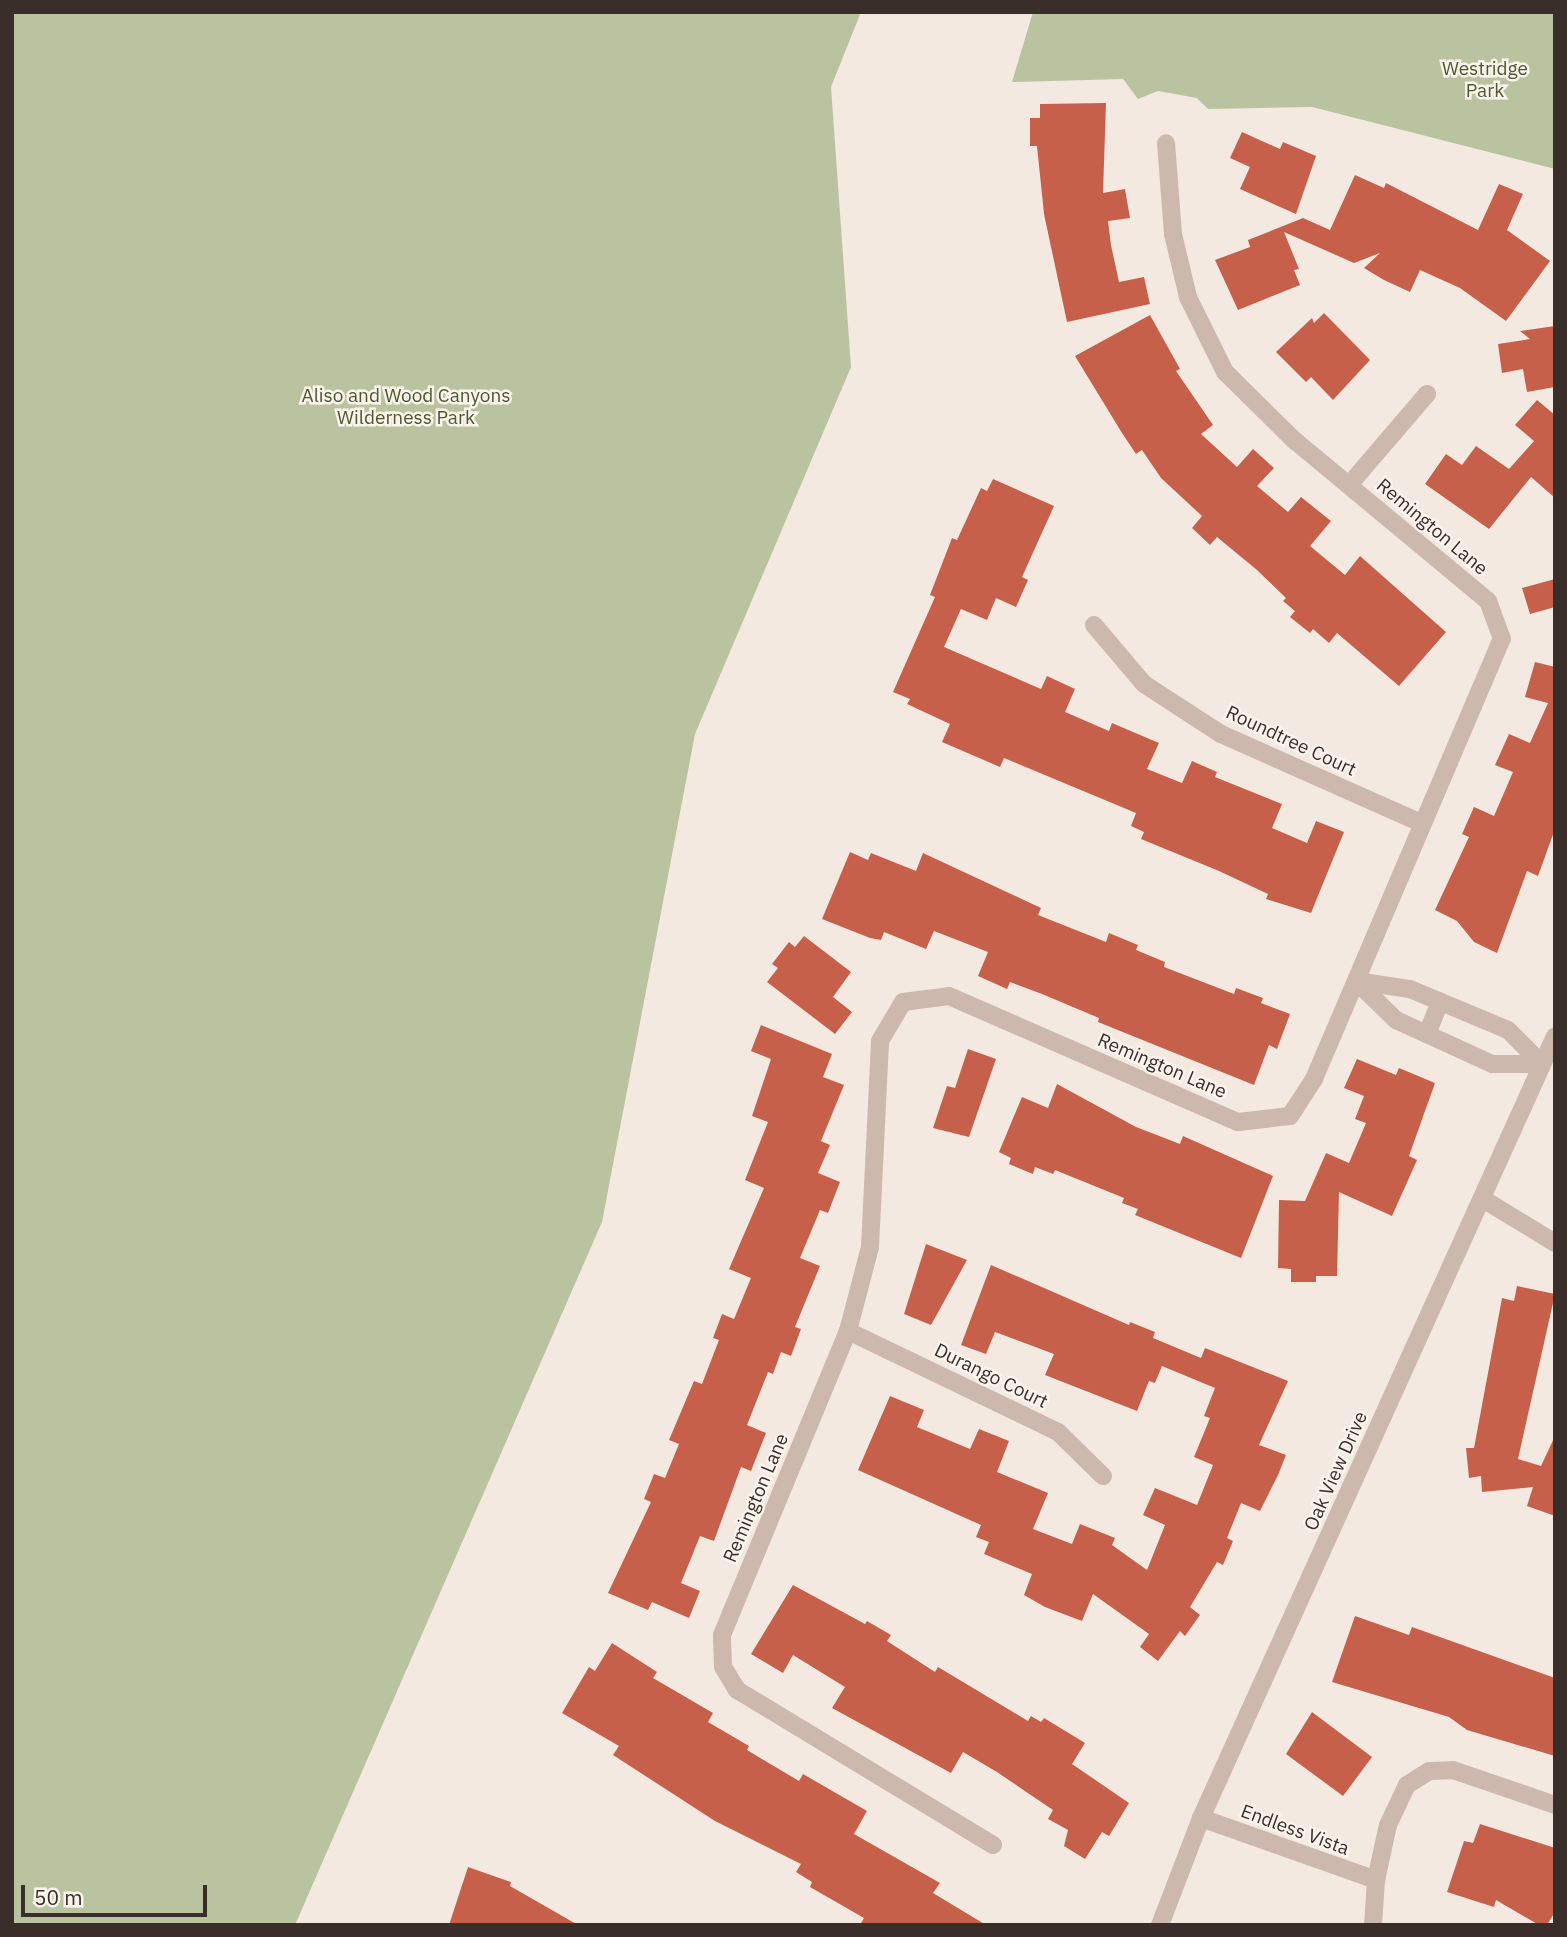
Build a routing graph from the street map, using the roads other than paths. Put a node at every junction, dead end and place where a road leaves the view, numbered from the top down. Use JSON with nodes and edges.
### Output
{"nodes":[{"id":1,"x":1166,"y":143,"type":"dead end"},
{"id":2,"x":1427,"y":394,"type":"dead end"},
{"id":3,"x":1349,"y":485,"type":"junction"},
{"id":4,"x":1094,"y":625,"type":"dead end"},
{"id":5,"x":1421,"y":823,"type":"junction"},
{"id":6,"x":1356,"y":981,"type":"junction"},
{"id":7,"x":1440,"y":1001,"type":"junction"},
{"id":8,"x":1427,"y":1034,"type":"junction"},
{"id":9,"x":1555,"y":1036,"type":"edge"},
{"id":10,"x":1542,"y":1064,"type":"junction"},
{"id":11,"x":1483,"y":1199,"type":"junction"},
{"id":12,"x":1555,"y":1243,"type":"edge"},
{"id":13,"x":848,"y":1331,"type":"junction"},
{"id":14,"x":1103,"y":1476,"type":"dead end"},
{"id":15,"x":1555,"y":1805,"type":"edge"},
{"id":16,"x":1201,"y":1818,"type":"junction"},
{"id":17,"x":993,"y":1845,"type":"dead end"},
{"id":18,"x":1376,"y":1880,"type":"junction"},
{"id":19,"x":1160,"y":1925,"type":"edge"},
{"id":20,"x":1373,"y":1925,"type":"edge"}],
"edges":[{"from":1,"to":3,"type":"street","name":"Remington Lane"},
{"from":2,"to":3,"type":"street"},
{"from":3,"to":5,"type":"street","name":"Remington Lane"},
{"from":4,"to":5,"type":"street","name":"Roundtree Court"},
{"from":5,"to":6,"type":"street","name":"Remington Lane"},
{"from":6,"to":7,"type":"street"},
{"from":6,"to":8,"type":"street"},
{"from":6,"to":13,"type":"street","name":"Remington Lane"},
{"from":7,"to":8,"type":"street"},
{"from":7,"to":10,"type":"street"},
{"from":8,"to":10,"type":"street"},
{"from":9,"to":10,"type":"street","name":"Oak View Drive"},
{"from":10,"to":11,"type":"street","name":"Oak View Drive"},
{"from":11,"to":12,"type":"street"},
{"from":11,"to":16,"type":"street","name":"Oak View Drive"},
{"from":13,"to":14,"type":"street","name":"Durango Court"},
{"from":13,"to":17,"type":"street","name":"Remington Lane"},
{"from":15,"to":18,"type":"street"},
{"from":16,"to":18,"type":"street","name":"Endless Vista"},
{"from":16,"to":19,"type":"street","name":"Oak View Drive"},
{"from":18,"to":20,"type":"street"}]}
